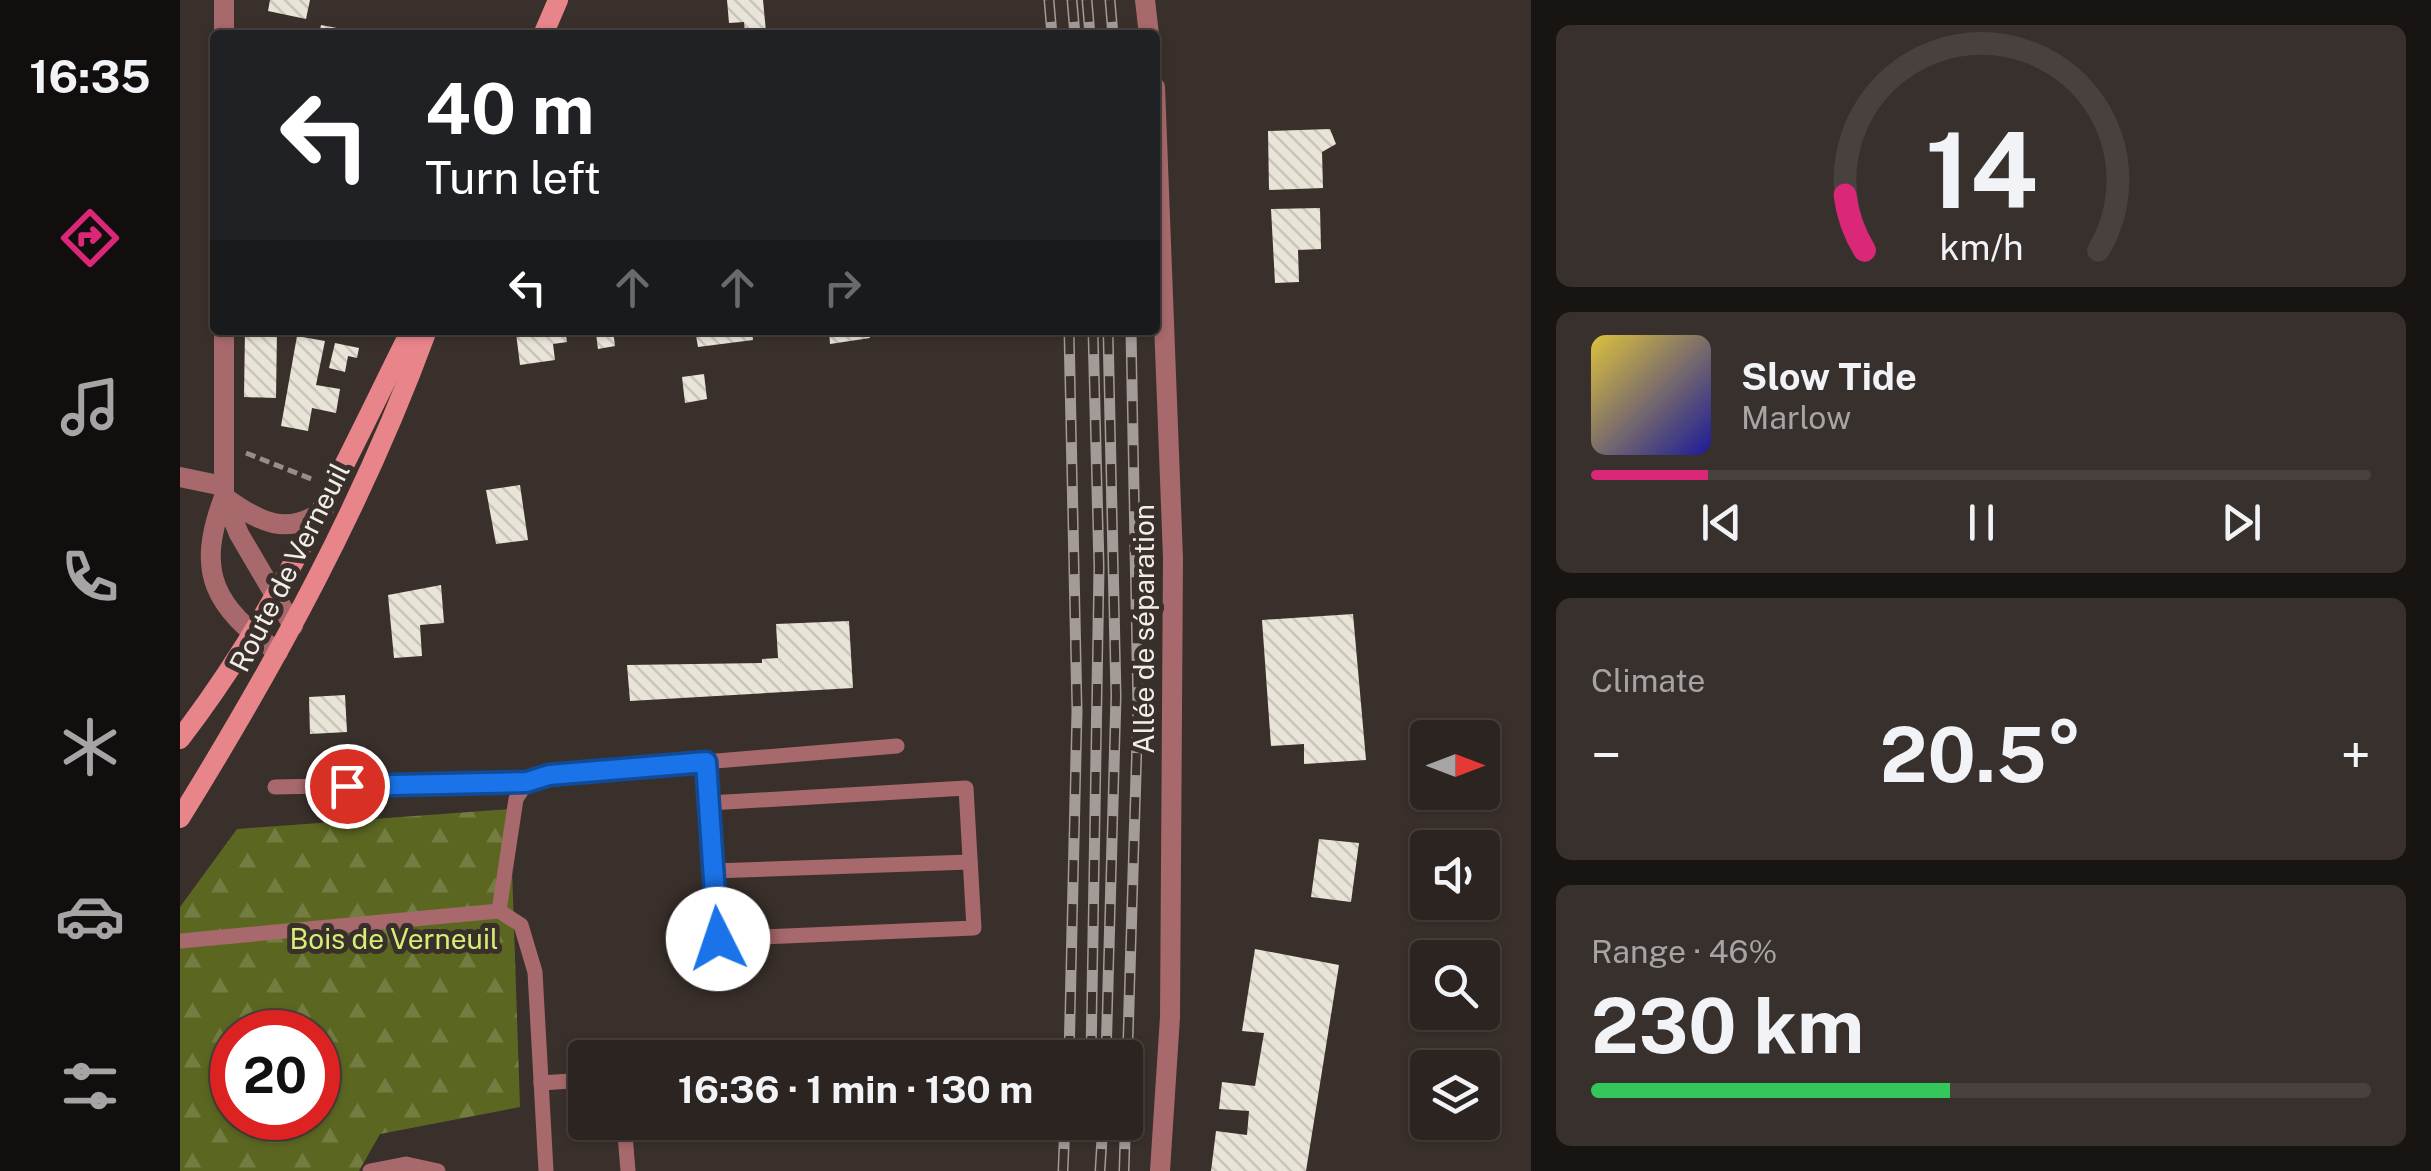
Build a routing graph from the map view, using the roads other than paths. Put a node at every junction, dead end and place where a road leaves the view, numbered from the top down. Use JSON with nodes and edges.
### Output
{"nodes":[{"id":1,"x":224,"y":0,"type":"edge"},
{"id":2,"x":558,"y":0,"type":"edge"},
{"id":3,"x":1146,"y":0,"type":"edge"},
{"id":4,"x":224,"y":30,"type":"edge"},
{"id":5,"x":545,"y":30,"type":"edge"},
{"id":6,"x":1149,"y":30,"type":"edge"},
{"id":7,"x":1160,"y":226,"type":"edge"},
{"id":8,"x":224,"y":335,"type":"edge"},
{"id":9,"x":409,"y":335,"type":"edge"},
{"id":10,"x":425,"y":335,"type":"edge"},
{"id":11,"x":180,"y":477,"type":"edge"},
{"id":12,"x":224,"y":491,"type":"junction"},
{"id":13,"x":324,"y":510,"type":"junction"},
{"id":14,"x":278,"y":596,"type":"junction"},
{"id":15,"x":293,"y":626,"type":"junction"},
{"id":16,"x":254,"y":636,"type":"junction"},
{"id":17,"x":278,"y":652,"type":"junction"},
{"id":18,"x":180,"y":738,"type":"edge"},
{"id":19,"x":898,"y":746,"type":"dead end"},
{"id":20,"x":706,"y":762,"type":"junction"},
{"id":21,"x":527,"y":782,"type":"junction"},
{"id":22,"x":275,"y":787,"type":"dead end"},
{"id":23,"x":709,"y":803,"type":"junction"},
{"id":24,"x":180,"y":818,"type":"edge"},
{"id":25,"x":970,"y":862,"type":"junction"},
{"id":26,"x":714,"y":871,"type":"junction"},
{"id":27,"x":500,"y":911,"type":"junction"},
{"id":28,"x":180,"y":941,"type":"edge"},
{"id":29,"x":568,"y":1081,"type":"edge"},
{"id":30,"x":540,"y":1082,"type":"junction"},
{"id":31,"x":625,"y":1140,"type":"edge"},
{"id":32,"x":370,"y":1171,"type":"edge"},
{"id":33,"x":438,"y":1171,"type":"edge"},
{"id":34,"x":546,"y":1171,"type":"edge"},
{"id":35,"x":628,"y":1171,"type":"edge"},
{"id":36,"x":1160,"y":1171,"type":"edge"}],
"edges":[{"from":1,"to":4,"type":"street"},
{"from":2,"to":5,"type":"main road"},
{"from":3,"to":6,"type":"street"},
{"from":7,"to":36,"type":"street","name":"Allée de séparation"},
{"from":8,"to":12,"type":"street"},
{"from":9,"to":13,"type":"main road","name":"Route de Verneuil"},
{"from":10,"to":15,"type":"main road","name":"Route de Verneuil"},
{"from":11,"to":12,"type":"street"},
{"from":12,"to":13,"type":"street"},
{"from":12,"to":14,"type":"street"},
{"from":12,"to":16,"type":"street"},
{"from":13,"to":14,"type":"main road","name":"Route de Verneuil"},
{"from":14,"to":15,"type":"street"},
{"from":14,"to":16,"type":"main road","name":"Route de Verneuil"},
{"from":15,"to":17,"type":"main road","name":"Route de Verneuil"},
{"from":16,"to":17,"type":"street"},
{"from":16,"to":18,"type":"main road","name":"Route de Verneuil"},
{"from":17,"to":24,"type":"main road","name":"Route de Verneuil"},
{"from":19,"to":20,"type":"lane"},
{"from":20,"to":21,"type":"lane"},
{"from":20,"to":23,"type":"lane"},
{"from":21,"to":22,"type":"lane"},
{"from":21,"to":27,"type":"lane"},
{"from":23,"to":25,"type":"lane"},
{"from":23,"to":26,"type":"lane"},
{"from":25,"to":26,"type":"lane"},
{"from":25,"to":26,"type":"lane"},
{"from":27,"to":28,"type":"lane"},
{"from":27,"to":30,"type":"lane"},
{"from":29,"to":30,"type":"lane"},
{"from":30,"to":34,"type":"lane"},
{"from":31,"to":35,"type":"lane"},
{"from":32,"to":33,"type":"lane"}]}
